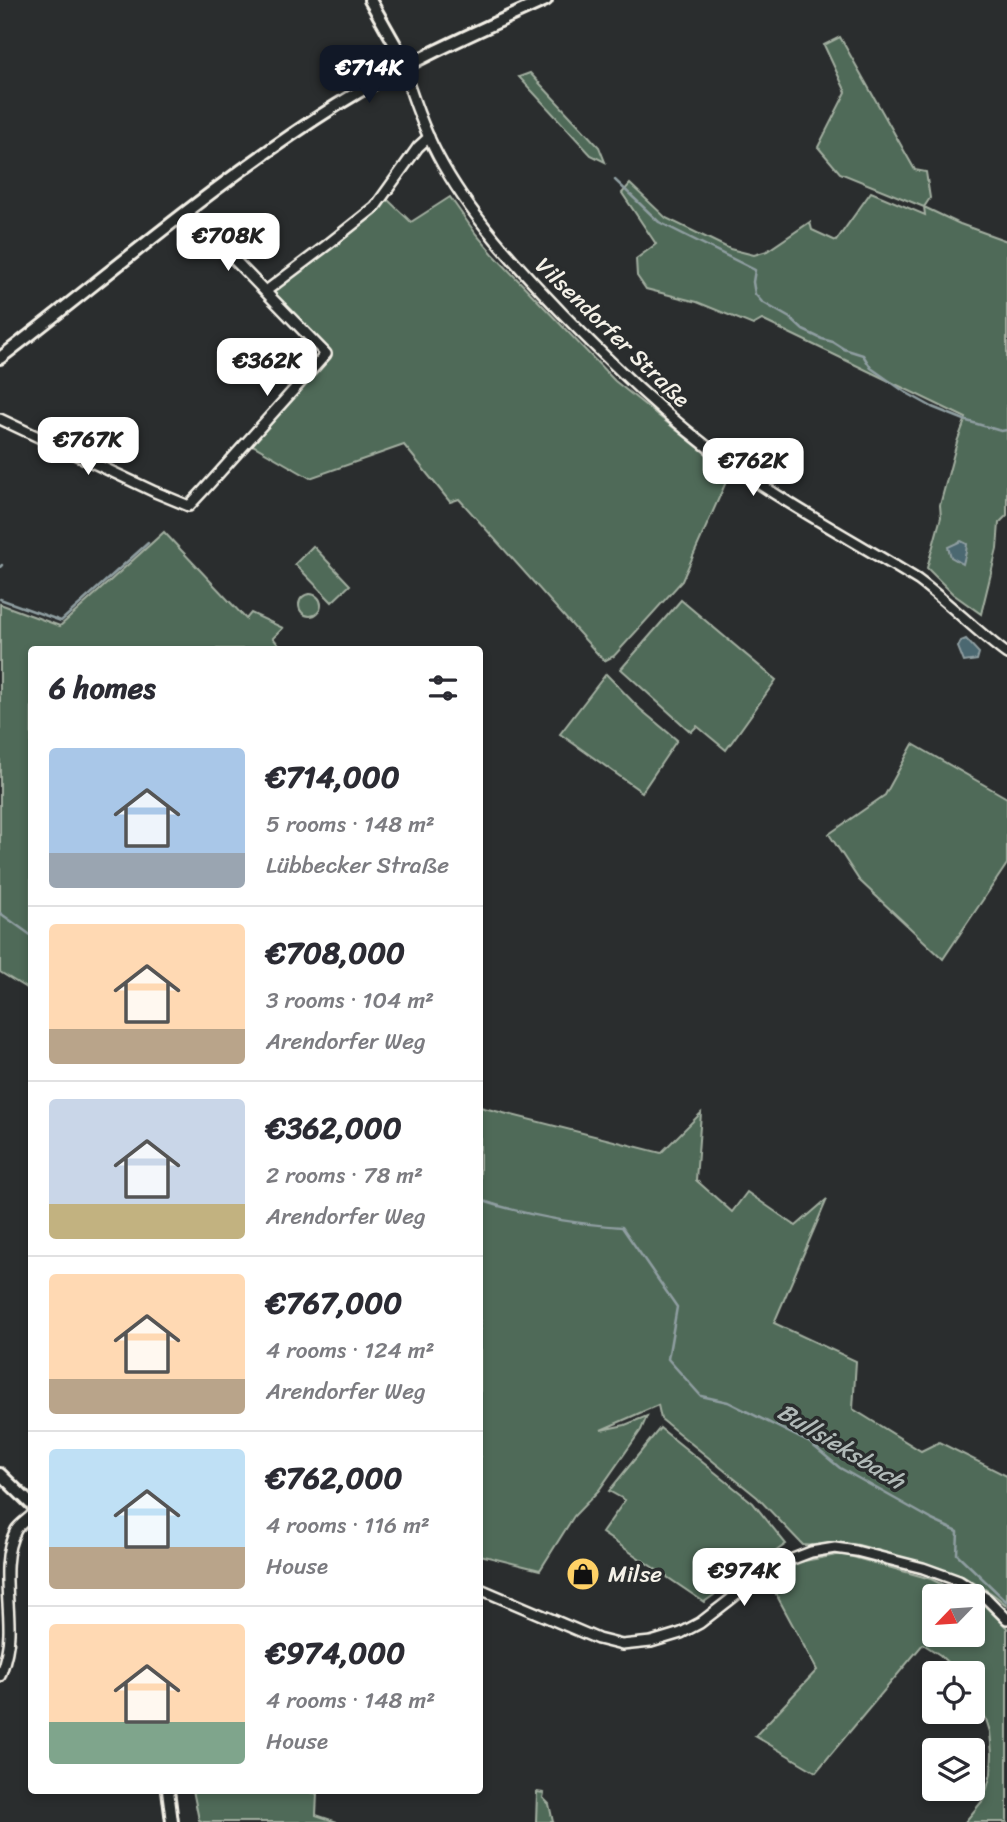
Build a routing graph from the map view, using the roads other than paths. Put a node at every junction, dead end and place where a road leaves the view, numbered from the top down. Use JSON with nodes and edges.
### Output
{"nodes":[{"id":1,"x":370,"y":0,"type":"edge"},
{"id":2,"x":546,"y":0,"type":"edge"},
{"id":3,"x":403,"y":68,"type":"junction"},
{"id":4,"x":429,"y":136,"type":"junction"},
{"id":5,"x":187,"y":211,"type":"junction"},
{"id":6,"x":266,"y":291,"type":"junction"},
{"id":7,"x":0,"y":358,"type":"edge"},
{"id":8,"x":0,"y":419,"type":"edge"},
{"id":9,"x":1007,"y":654,"type":"edge"},
{"id":10,"x":0,"y":1474,"type":"edge"},
{"id":11,"x":28,"y":1500,"type":"edge"},
{"id":12,"x":28,"y":1519,"type":"edge"},
{"id":13,"x":483,"y":1590,"type":"edge"},
{"id":14,"x":1007,"y":1619,"type":"edge"},
{"id":15,"x":0,"y":1676,"type":"edge"},
{"id":16,"x":168,"y":1794,"type":"edge"},
{"id":17,"x":172,"y":1822,"type":"edge"}],
"edges":[{"from":1,"to":3,"type":"main road"},
{"from":2,"to":3,"type":"main road"},
{"from":3,"to":4,"type":"street","name":"Vilsendorfer Straße"},
{"from":3,"to":5,"type":"main road"},
{"from":4,"to":6,"type":"street"},
{"from":4,"to":9,"type":"street","name":"Vilsendorfer Straße"},
{"from":5,"to":6,"type":"street"},
{"from":5,"to":7,"type":"main road"},
{"from":6,"to":8,"type":"street"},
{"from":10,"to":11,"type":"main road"},
{"from":12,"to":15,"type":"street"},
{"from":13,"to":14,"type":"street"},
{"from":16,"to":17,"type":"main road"}]}
